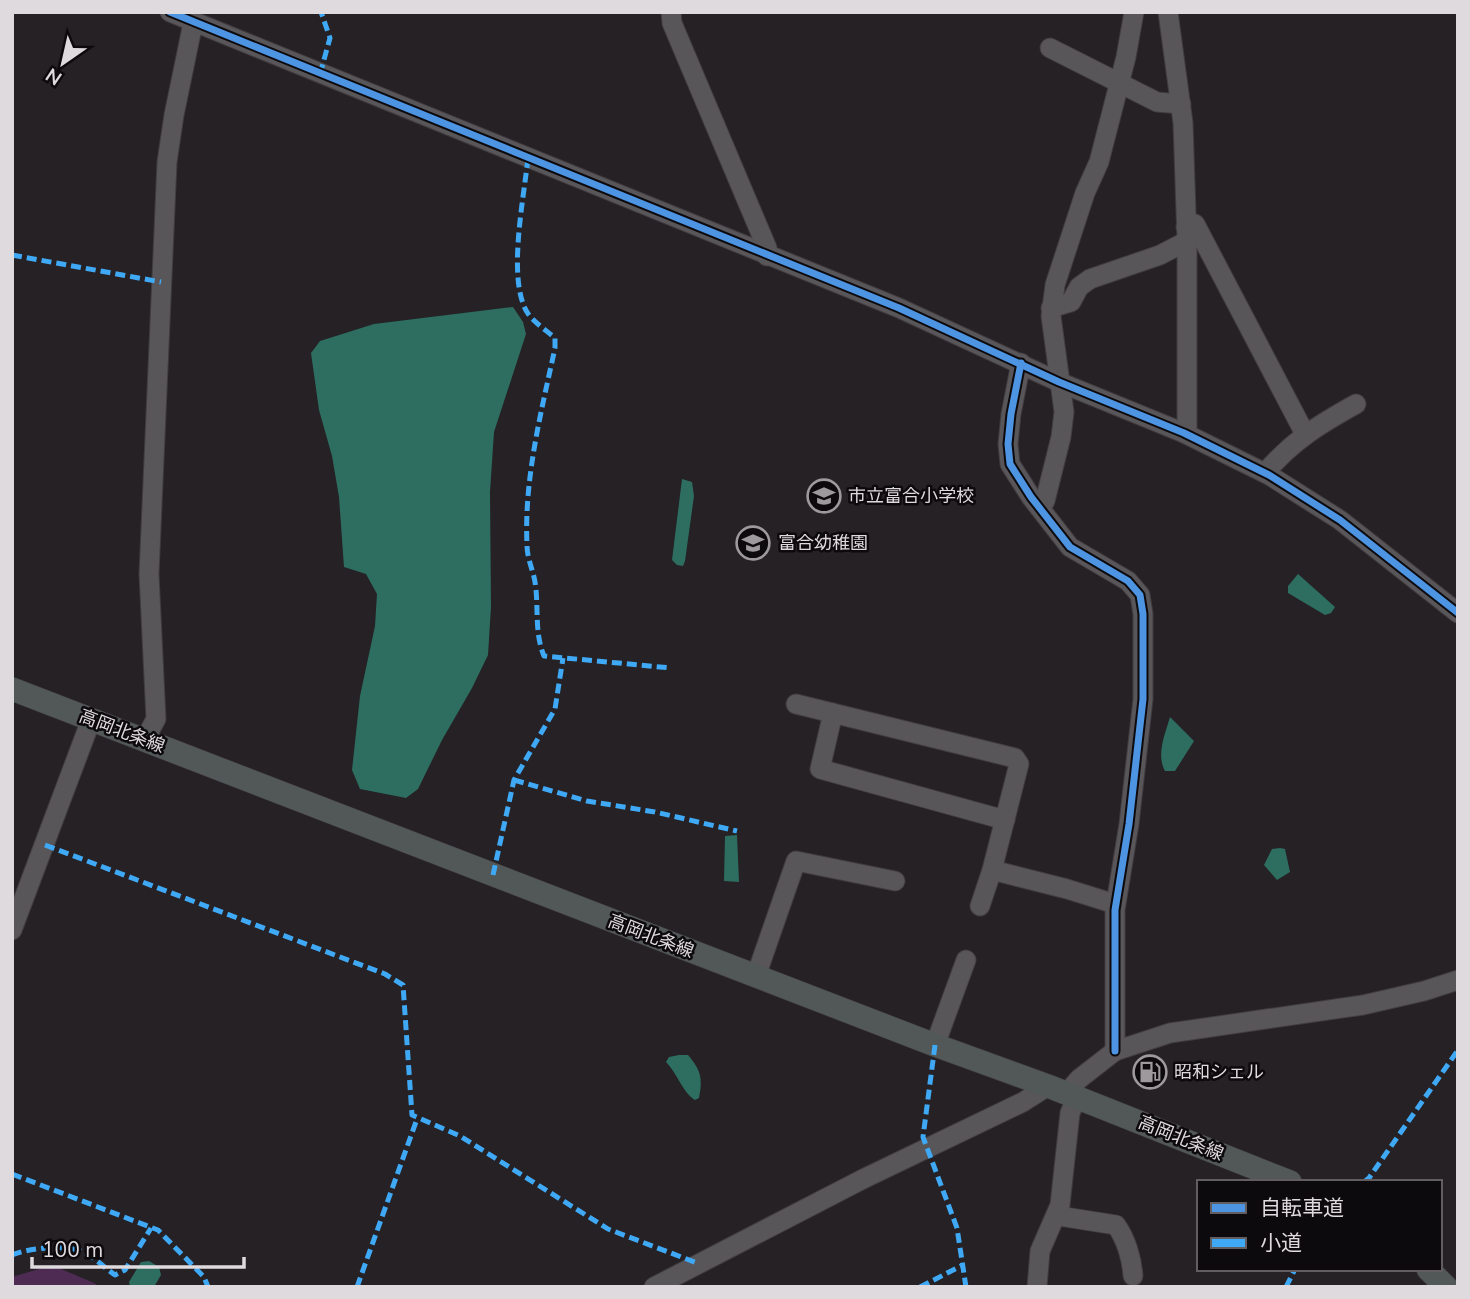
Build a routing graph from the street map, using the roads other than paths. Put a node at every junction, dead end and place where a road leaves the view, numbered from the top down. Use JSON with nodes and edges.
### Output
{"nodes":[{"id":1,"x":170,"y":12,"type":"edge"},
{"id":2,"x":671,"y":12,"type":"edge"},
{"id":3,"x":1134,"y":12,"type":"edge"},
{"id":4,"x":1173,"y":16,"type":"edge"},
{"id":5,"x":193,"y":23,"type":"junction"},
{"id":6,"x":1050,"y":48,"type":"dead end"},
{"id":7,"x":1119,"y":83,"type":"junction"},
{"id":8,"x":1181,"y":104,"type":"junction"},
{"id":9,"x":1186,"y":234,"type":"junction"},
{"id":10,"x":767,"y":256,"type":"junction"},
{"id":11,"x":1051,"y":308,"type":"junction"},
{"id":12,"x":1021,"y":363,"type":"junction"},
{"id":13,"x":1062,"y":383,"type":"junction"},
{"id":14,"x":1356,"y":404,"type":"dead end"},
{"id":15,"x":1184,"y":433,"type":"junction"},
{"id":16,"x":1305,"y":434,"type":"junction"},
{"id":17,"x":1265,"y":473,"type":"junction"},
{"id":18,"x":1038,"y":507,"type":"junction"},
{"id":19,"x":1458,"y":613,"type":"edge"},
{"id":20,"x":12,"y":689,"type":"edge"},
{"id":21,"x":796,"y":704,"type":"dead end"},
{"id":22,"x":833,"y":713,"type":"junction"},
{"id":23,"x":91,"y":720,"type":"junction"},
{"id":24,"x":145,"y":739,"type":"junction"},
{"id":25,"x":1005,"y":820,"type":"junction"},
{"id":26,"x":992,"y":870,"type":"junction"},
{"id":27,"x":895,"y":881,"type":"dead end"},
{"id":28,"x":1115,"y":904,"type":"junction"},
{"id":29,"x":980,"y":906,"type":"dead end"},
{"id":30,"x":12,"y":930,"type":"edge"},
{"id":31,"x":967,"y":960,"type":"dead end"},
{"id":32,"x":756,"y":976,"type":"junction"},
{"id":33,"x":1458,"y":981,"type":"edge"},
{"id":34,"x":935,"y":1045,"type":"junction"},
{"id":35,"x":1115,"y":1051,"type":"junction"},
{"id":36,"x":1064,"y":1092,"type":"junction"},
{"id":37,"x":1285,"y":1180,"type":"edge"},
{"id":38,"x":1058,"y":1214,"type":"junction"},
{"id":39,"x":1429,"y":1271,"type":"edge"},
{"id":40,"x":1133,"y":1276,"type":"dead end"},
{"id":41,"x":654,"y":1287,"type":"edge"},
{"id":42,"x":1037,"y":1287,"type":"edge"},
{"id":43,"x":1446,"y":1287,"type":"edge"}],
"edges":[{"from":1,"to":5,"type":"street"},
{"from":2,"to":10,"type":"street"},
{"from":3,"to":7,"type":"street"},
{"from":4,"to":8,"type":"street"},
{"from":5,"to":10,"type":"street"},
{"from":5,"to":24,"type":"street"},
{"from":6,"to":7,"type":"street"},
{"from":7,"to":8,"type":"street"},
{"from":7,"to":11,"type":"street"},
{"from":8,"to":9,"type":"street"},
{"from":9,"to":11,"type":"street"},
{"from":9,"to":15,"type":"street"},
{"from":9,"to":16,"type":"street"},
{"from":10,"to":12,"type":"street"},
{"from":11,"to":13,"type":"street"},
{"from":12,"to":13,"type":"street"},
{"from":12,"to":18,"type":"street"},
{"from":13,"to":15,"type":"street"},
{"from":13,"to":18,"type":"street"},
{"from":14,"to":16,"type":"street"},
{"from":15,"to":17,"type":"street"},
{"from":16,"to":17,"type":"street"},
{"from":17,"to":19,"type":"street"},
{"from":18,"to":28,"type":"street"},
{"from":20,"to":23,"type":"main road","name":"高岡北条線"},
{"from":21,"to":22,"type":"street"},
{"from":22,"to":25,"type":"street"},
{"from":22,"to":25,"type":"street"},
{"from":23,"to":24,"type":"main road","name":"高岡北条線"},
{"from":23,"to":30,"type":"street"},
{"from":24,"to":32,"type":"main road","name":"高岡北条線"},
{"from":25,"to":26,"type":"street"},
{"from":26,"to":28,"type":"street"},
{"from":26,"to":29,"type":"street"},
{"from":27,"to":32,"type":"street"},
{"from":28,"to":35,"type":"street"},
{"from":31,"to":34,"type":"street"},
{"from":32,"to":34,"type":"main road","name":"高岡北条線"},
{"from":33,"to":35,"type":"street"},
{"from":34,"to":36,"type":"main road","name":"高岡北条線"},
{"from":35,"to":36,"type":"street"},
{"from":36,"to":37,"type":"main road","name":"高岡北条線"},
{"from":36,"to":38,"type":"street"},
{"from":36,"to":41,"type":"street"},
{"from":38,"to":40,"type":"street"},
{"from":38,"to":42,"type":"street"},
{"from":39,"to":43,"type":"main road"}]}
